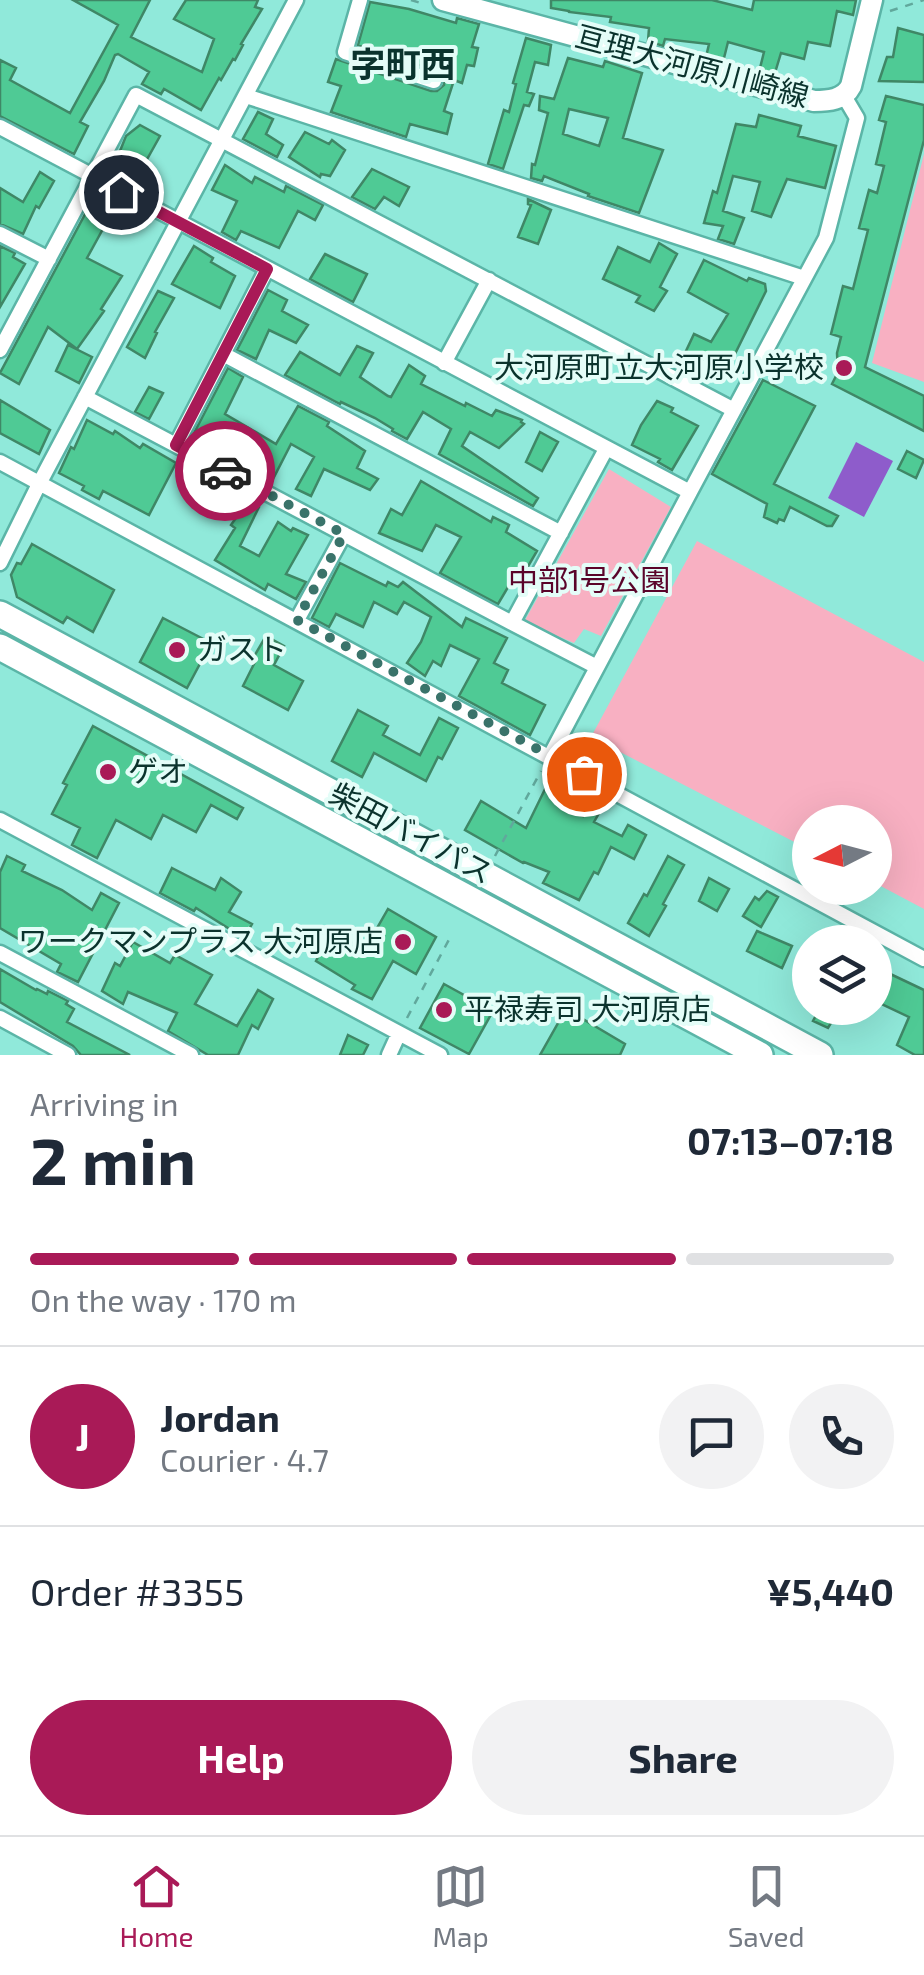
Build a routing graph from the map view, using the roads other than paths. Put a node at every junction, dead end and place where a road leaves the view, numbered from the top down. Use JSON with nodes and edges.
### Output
{"nodes":[{"id":1,"x":296,"y":0,"type":"edge"},
{"id":2,"x":360,"y":0,"type":"edge"},
{"id":3,"x":443,"y":0,"type":"edge"},
{"id":4,"x":872,"y":0,"type":"edge"},
{"id":5,"x":511,"y":10,"type":"edge"},
{"id":6,"x":434,"y":81,"type":"dead end"},
{"id":7,"x":246,"y":96,"type":"junction"},
{"id":8,"x":844,"y":96,"type":"junction"},
{"id":9,"x":0,"y":127,"type":"edge"},
{"id":10,"x":223,"y":139,"type":"junction"},
{"id":11,"x":92,"y":177,"type":"junction"},
{"id":12,"x":178,"y":222,"type":"junction"},
{"id":13,"x":0,"y":234,"type":"edge"},
{"id":14,"x":48,"y":259,"type":"junction"},
{"id":15,"x":267,"y":269,"type":"junction"},
{"id":16,"x":804,"y":278,"type":"junction"},
{"id":17,"x":490,"y":280,"type":"junction"},
{"id":18,"x":0,"y":349,"type":"edge"},
{"id":19,"x":223,"y":354,"type":"junction"},
{"id":20,"x":444,"y":363,"type":"junction"},
{"id":21,"x":85,"y":397,"type":"junction"},
{"id":22,"x":734,"y":410,"type":"junction"},
{"id":23,"x":176,"y":445,"type":"junction"},
{"id":24,"x":606,"y":449,"type":"junction"},
{"id":25,"x":0,"y":462,"type":"edge"},
{"id":26,"x":39,"y":484,"type":"junction"},
{"id":27,"x":690,"y":492,"type":"junction"},
{"id":28,"x":344,"y":534,"type":"junction"},
{"id":29,"x":561,"y":534,"type":"junction"},
{"id":30,"x":0,"y":564,"type":"edge"},
{"id":31,"x":0,"y":614,"type":"edge"},
{"id":32,"x":297,"y":620,"type":"junction"},
{"id":33,"x":512,"y":623,"type":"junction"},
{"id":34,"x":0,"y":647,"type":"edge"},
{"id":35,"x":596,"y":668,"type":"junction"},
{"id":36,"x":550,"y":756,"type":"junction"},
{"id":37,"x":0,"y":820,"type":"edge"},
{"id":38,"x":0,"y":953,"type":"edge"},
{"id":39,"x":924,"y":959,"type":"edge"},
{"id":40,"x":0,"y":1018,"type":"edge"},
{"id":41,"x":400,"y":1033,"type":"junction"},
{"id":42,"x":68,"y":1055,"type":"edge"},
{"id":43,"x":191,"y":1055,"type":"edge"},
{"id":44,"x":389,"y":1055,"type":"edge"},
{"id":45,"x":440,"y":1055,"type":"edge"},
{"id":46,"x":760,"y":1055,"type":"edge"},
{"id":47,"x":820,"y":1055,"type":"edge"}],
"edges":[{"from":1,"to":7,"type":"street"},
{"from":2,"to":6,"type":"street"},
{"from":3,"to":5,"type":"street","name":"亘理大河原川崎線"},
{"from":4,"to":8,"type":"street","name":"亘理大河原川崎線"},
{"from":5,"to":8,"type":"street","name":"亘理大河原川崎線"},
{"from":7,"to":10,"type":"street"},
{"from":7,"to":16,"type":"street"},
{"from":8,"to":16,"type":"street"},
{"from":9,"to":11,"type":"street"},
{"from":10,"to":11,"type":"street"},
{"from":10,"to":12,"type":"street"},
{"from":10,"to":17,"type":"street"},
{"from":11,"to":12,"type":"street"},
{"from":11,"to":14,"type":"street"},
{"from":12,"to":15,"type":"street"},
{"from":12,"to":21,"type":"street"},
{"from":13,"to":14,"type":"street"},
{"from":14,"to":18,"type":"street"},
{"from":15,"to":19,"type":"street"},
{"from":15,"to":20,"type":"street"},
{"from":16,"to":22,"type":"street"},
{"from":17,"to":20,"type":"street"},
{"from":17,"to":22,"type":"street"},
{"from":19,"to":23,"type":"street"},
{"from":19,"to":29,"type":"street"},
{"from":20,"to":24,"type":"street"},
{"from":21,"to":23,"type":"street"},
{"from":21,"to":26,"type":"street"},
{"from":22,"to":27,"type":"street"},
{"from":23,"to":28,"type":"street"},
{"from":24,"to":27,"type":"street"},
{"from":24,"to":29,"type":"street"},
{"from":25,"to":26,"type":"street"},
{"from":26,"to":30,"type":"street"},
{"from":26,"to":32,"type":"street"},
{"from":27,"to":35,"type":"street"},
{"from":28,"to":32,"type":"street"},
{"from":28,"to":33,"type":"street"},
{"from":29,"to":33,"type":"street"},
{"from":31,"to":47,"type":"highway","name":"柴田バイパス"},
{"from":32,"to":36,"type":"street"},
{"from":33,"to":35,"type":"street"},
{"from":34,"to":46,"type":"highway","name":"柴田バイパス"},
{"from":35,"to":36,"type":"street"},
{"from":36,"to":39,"type":"street"},
{"from":37,"to":41,"type":"street"},
{"from":38,"to":43,"type":"street"},
{"from":40,"to":42,"type":"street"},
{"from":41,"to":44,"type":"street"},
{"from":41,"to":45,"type":"street"}]}
